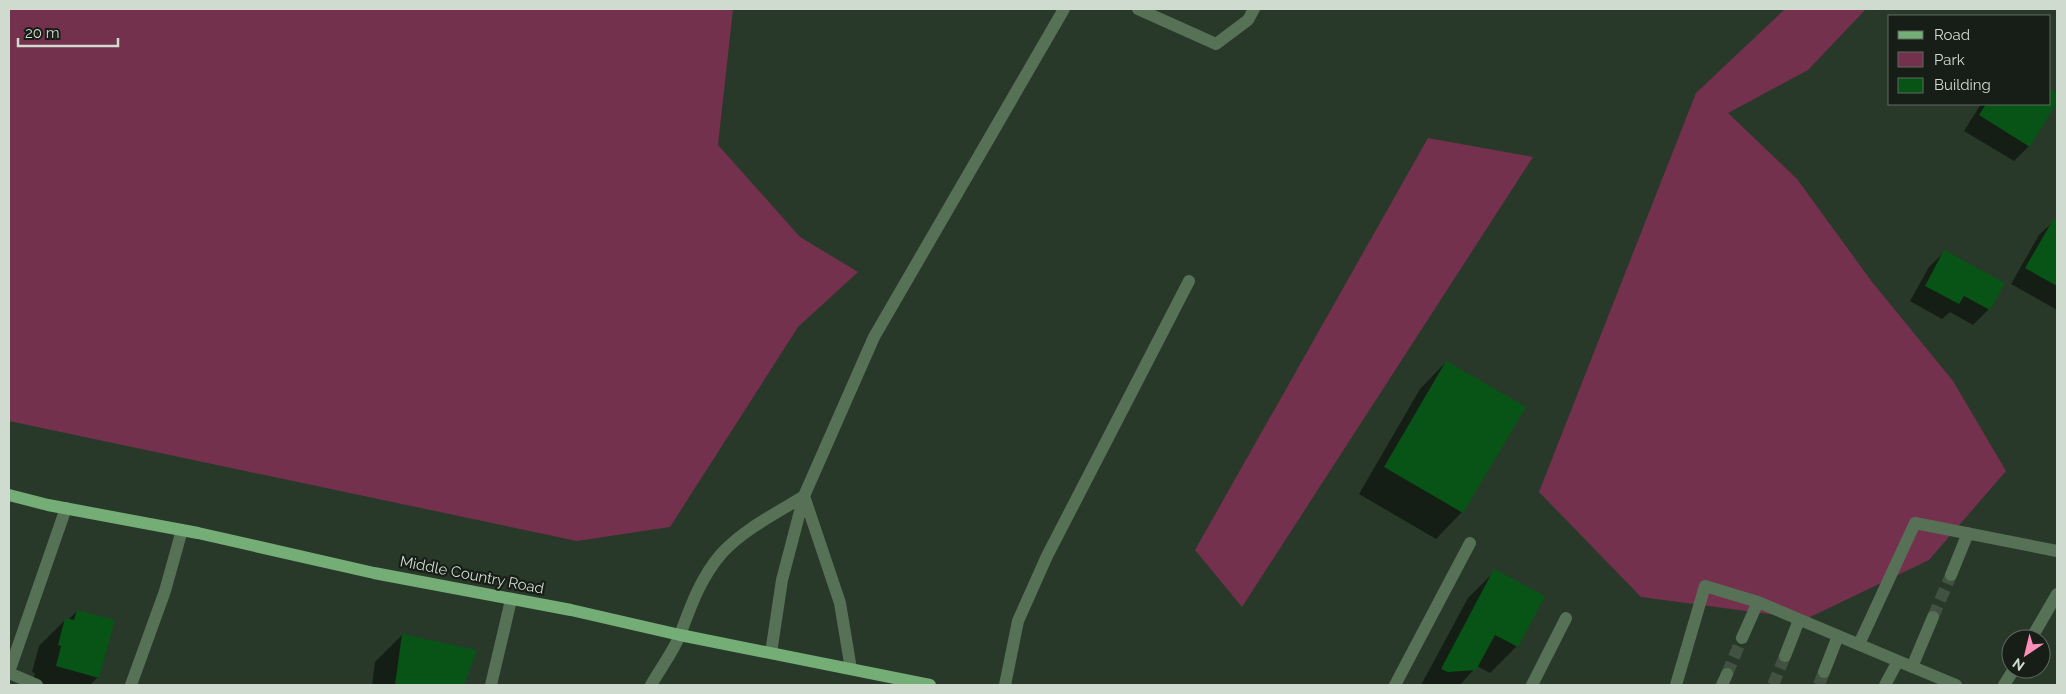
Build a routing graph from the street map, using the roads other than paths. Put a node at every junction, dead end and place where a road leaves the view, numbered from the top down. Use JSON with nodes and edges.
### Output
{"nodes":[{"id":1,"x":1064,"y":9,"type":"edge"},
{"id":2,"x":1138,"y":9,"type":"edge"},
{"id":3,"x":1254,"y":9,"type":"edge"},
{"id":4,"x":1189,"y":281,"type":"dead end"},
{"id":5,"x":9,"y":495,"type":"edge"},
{"id":6,"x":804,"y":496,"type":"junction"},
{"id":7,"x":66,"y":508,"type":"junction"},
{"id":8,"x":182,"y":530,"type":"junction"},
{"id":9,"x":1968,"y":533,"type":"junction"},
{"id":10,"x":1470,"y":543,"type":"dead end"},
{"id":11,"x":2057,"y":551,"type":"edge"},
{"id":12,"x":1951,"y":575,"type":"tunnel mouth"},
{"id":13,"x":2057,"y":594,"type":"edge"},
{"id":14,"x":511,"y":600,"type":"junction"},
{"id":15,"x":1758,"y":602,"type":"junction"},
{"id":16,"x":2052,"y":614,"type":"edge"},
{"id":17,"x":1933,"y":617,"type":"tunnel mouth"},
{"id":18,"x":1566,"y":618,"type":"dead end"},
{"id":19,"x":1799,"y":620,"type":"junction"},
{"id":20,"x":2039,"y":629,"type":"edge"},
{"id":21,"x":680,"y":635,"type":"junction"},
{"id":22,"x":1838,"y":636,"type":"junction"},
{"id":23,"x":1742,"y":638,"type":"tunnel mouth"},
{"id":24,"x":1859,"y":644,"type":"junction"},
{"id":25,"x":770,"y":653,"type":"junction"},
{"id":26,"x":1785,"y":656,"type":"tunnel mouth"},
{"id":27,"x":1898,"y":661,"type":"junction"},
{"id":28,"x":1912,"y":666,"type":"junction"},
{"id":29,"x":851,"y":669,"type":"junction"},
{"id":30,"x":1824,"y":672,"type":"tunnel mouth"},
{"id":31,"x":9,"y":673,"type":"edge"},
{"id":32,"x":37,"y":685,"type":"edge"},
{"id":33,"x":131,"y":685,"type":"edge"},
{"id":34,"x":492,"y":685,"type":"edge"},
{"id":35,"x":651,"y":685,"type":"edge"},
{"id":36,"x":930,"y":685,"type":"edge"},
{"id":37,"x":1005,"y":685,"type":"edge"},
{"id":38,"x":1395,"y":685,"type":"edge"},
{"id":39,"x":1532,"y":685,"type":"edge"},
{"id":40,"x":1676,"y":685,"type":"edge"},
{"id":41,"x":1885,"y":685,"type":"edge"},
{"id":42,"x":1956,"y":685,"type":"edge"}],
"edges":[{"from":1,"to":6,"type":"street"},
{"from":2,"to":3,"type":"street"},
{"from":4,"to":37,"type":"street"},
{"from":5,"to":7,"type":"main road","name":"Middle Country Road"},
{"from":6,"to":21,"type":"street"},
{"from":6,"to":25,"type":"street"},
{"from":6,"to":29,"type":"street"},
{"from":7,"to":8,"type":"main road","name":"Middle Country Road"},
{"from":7,"to":31,"type":"street"},
{"from":8,"to":14,"type":"main road","name":"Middle Country Road"},
{"from":8,"to":33,"type":"street"},
{"from":9,"to":11,"type":"street"},
{"from":9,"to":12,"type":"street"},
{"from":9,"to":24,"type":"street"},
{"from":10,"to":38,"type":"street"},
{"from":13,"to":16,"type":"street"},
{"from":14,"to":21,"type":"main road","name":"Middle Country Road"},
{"from":14,"to":34,"type":"street"},
{"from":15,"to":19,"type":"street"},
{"from":15,"to":23,"type":"street"},
{"from":15,"to":40,"type":"street"},
{"from":16,"to":20,"type":"street"},
{"from":17,"to":28,"type":"street"},
{"from":18,"to":39,"type":"street"},
{"from":19,"to":22,"type":"street"},
{"from":19,"to":26,"type":"street"},
{"from":21,"to":25,"type":"main road","name":"Middle Country Road"},
{"from":21,"to":35,"type":"street"},
{"from":22,"to":24,"type":"street"},
{"from":22,"to":30,"type":"street"},
{"from":24,"to":27,"type":"street"},
{"from":25,"to":29,"type":"main road","name":"Middle Country Road"},
{"from":27,"to":28,"type":"street"},
{"from":27,"to":41,"type":"street"},
{"from":28,"to":42,"type":"street"},
{"from":29,"to":36,"type":"main road","name":"Middle Country Road"},
{"from":31,"to":32,"type":"street"}]}
